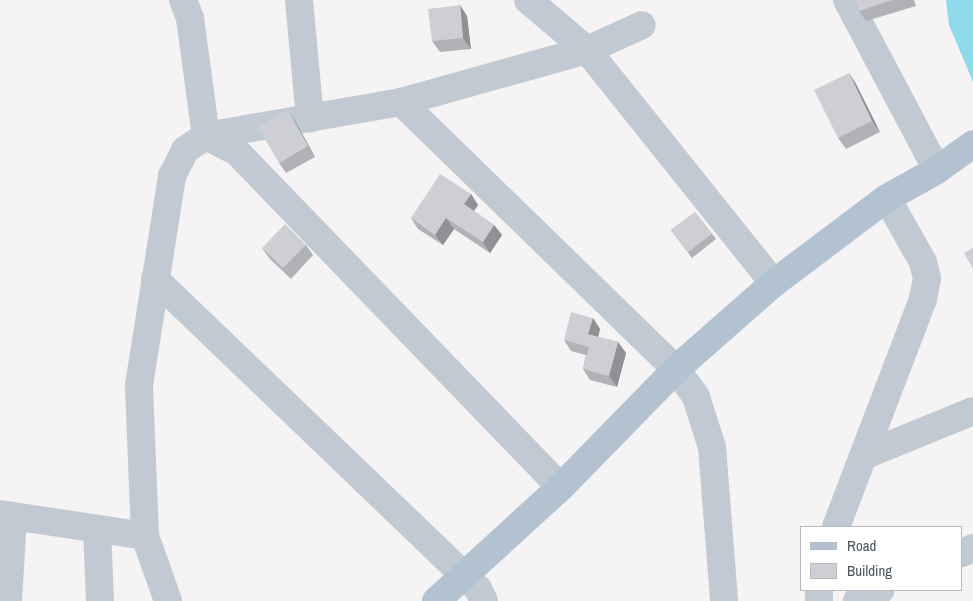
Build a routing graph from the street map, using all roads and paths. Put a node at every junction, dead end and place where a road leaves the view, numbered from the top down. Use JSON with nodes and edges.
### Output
{"nodes":[{"id":1,"x":183,"y":0,"type":"edge"},
{"id":2,"x":299,"y":0,"type":"edge"},
{"id":3,"x":528,"y":0,"type":"edge"},
{"id":4,"x":847,"y":0,"type":"edge"},
{"id":5,"x":642,"y":25,"type":"dead end"},
{"id":6,"x":587,"y":50,"type":"junction"},
{"id":7,"x":401,"y":102,"type":"junction"},
{"id":8,"x":310,"y":118,"type":"junction"},
{"id":9,"x":206,"y":136,"type":"junction"},
{"id":10,"x":973,"y":144,"type":"edge"},
{"id":11,"x":938,"y":170,"type":"junction"},
{"id":12,"x":887,"y":198,"type":"junction"},
{"id":13,"x":155,"y":279,"type":"junction"},
{"id":14,"x":774,"y":284,"type":"junction"},
{"id":15,"x":676,"y":369,"type":"junction"},
{"id":16,"x":973,"y":412,"type":"edge"},
{"id":17,"x":863,"y":456,"type":"junction"},
{"id":18,"x":561,"y":487,"type":"junction"},
{"id":19,"x":7,"y":515,"type":"edge"},
{"id":20,"x":836,"y":526,"type":"edge"},
{"id":21,"x":97,"y":529,"type":"junction"},
{"id":22,"x":145,"y":536,"type":"junction"},
{"id":23,"x":464,"y":578,"type":"junction"},
{"id":24,"x":880,"y":591,"type":"edge"},
{"id":25,"x":8,"y":601,"type":"edge"},
{"id":26,"x":100,"y":601,"type":"edge"},
{"id":27,"x":168,"y":601,"type":"edge"},
{"id":28,"x":436,"y":601,"type":"edge"},
{"id":29,"x":484,"y":601,"type":"edge"},
{"id":30,"x":724,"y":601,"type":"edge"},
{"id":31,"x":857,"y":601,"type":"edge"}],
"edges":[{"from":1,"to":9,"type":"street"},
{"from":2,"to":8,"type":"street"},
{"from":3,"to":6,"type":"street"},
{"from":4,"to":11,"type":"street"},
{"from":5,"to":6,"type":"street"},
{"from":6,"to":7,"type":"street"},
{"from":6,"to":14,"type":"street"},
{"from":7,"to":8,"type":"street"},
{"from":7,"to":15,"type":"street"},
{"from":8,"to":9,"type":"street"},
{"from":9,"to":13,"type":"street"},
{"from":9,"to":18,"type":"street"},
{"from":10,"to":11,"type":"main road"},
{"from":11,"to":12,"type":"main road"},
{"from":12,"to":14,"type":"main road"},
{"from":12,"to":17,"type":"street"},
{"from":13,"to":22,"type":"street"},
{"from":13,"to":23,"type":"street"},
{"from":14,"to":15,"type":"main road"},
{"from":15,"to":18,"type":"main road"},
{"from":15,"to":30,"type":"street"},
{"from":16,"to":17,"type":"street"},
{"from":17,"to":20,"type":"street"},
{"from":18,"to":23,"type":"main road"},
{"from":19,"to":21,"type":"street"},
{"from":19,"to":25,"type":"street"},
{"from":21,"to":22,"type":"street"},
{"from":21,"to":26,"type":"street"},
{"from":22,"to":27,"type":"street"},
{"from":23,"to":28,"type":"main road"},
{"from":23,"to":29,"type":"street"},
{"from":24,"to":31,"type":"street"}]}
